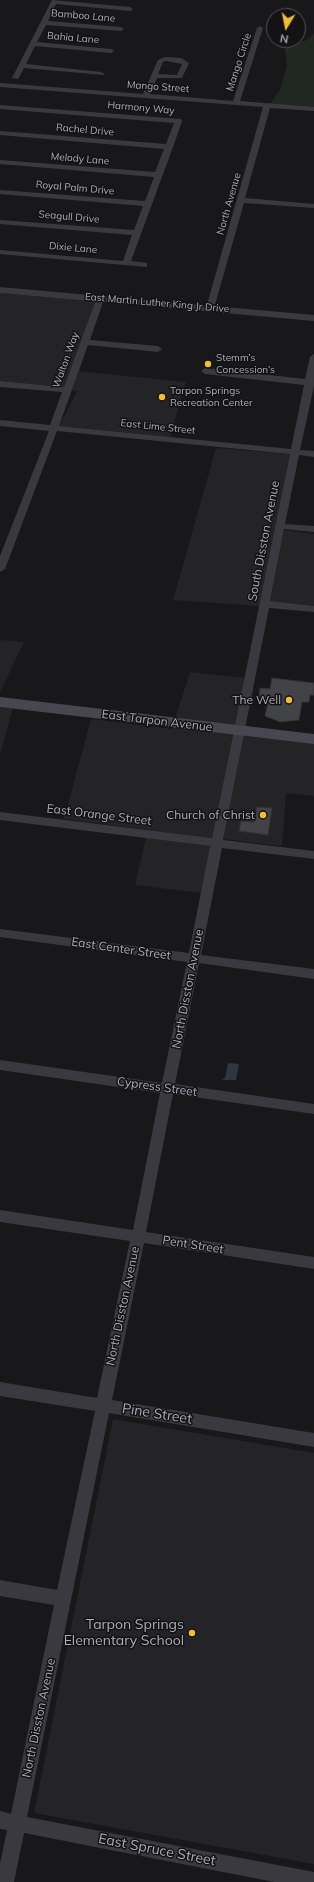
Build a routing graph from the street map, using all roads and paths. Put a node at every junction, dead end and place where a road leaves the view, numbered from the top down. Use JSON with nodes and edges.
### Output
{"nodes":[{"id":1,"x":55,"y":1,"type":"edge"},
{"id":2,"x":130,"y":9,"type":"dead end"},
{"id":3,"x":44,"y":23,"type":"junction"},
{"id":4,"x":260,"y":28,"type":"dead end"},
{"id":5,"x":120,"y":29,"type":"dead end"},
{"id":6,"x":33,"y":44,"type":"junction"},
{"id":7,"x":111,"y":51,"type":"dead end"},
{"id":8,"x":22,"y":66,"type":"junction"},
{"id":9,"x":101,"y":74,"type":"dead end"},
{"id":10,"x":154,"y":76,"type":"dead end"},
{"id":11,"x":16,"y":78,"type":"dead end"},
{"id":12,"x":0,"y":85,"type":"edge"},
{"id":13,"x":146,"y":96,"type":"junction"},
{"id":14,"x":236,"y":103,"type":"junction"},
{"id":15,"x":267,"y":106,"type":"junction"},
{"id":16,"x":0,"y":107,"type":"edge"},
{"id":17,"x":314,"y":109,"type":"edge"},
{"id":18,"x":0,"y":133,"type":"edge"},
{"id":19,"x":169,"y":147,"type":"junction"},
{"id":20,"x":0,"y":162,"type":"edge"},
{"id":21,"x":159,"y":175,"type":"junction"},
{"id":22,"x":0,"y":192,"type":"edge"},
{"id":23,"x":240,"y":200,"type":"junction"},
{"id":24,"x":148,"y":204,"type":"junction"},
{"id":25,"x":314,"y":206,"type":"edge"},
{"id":26,"x":0,"y":222,"type":"edge"},
{"id":27,"x":137,"y":233,"type":"junction"},
{"id":28,"x":0,"y":252,"type":"edge"},
{"id":29,"x":126,"y":263,"type":"junction"},
{"id":30,"x":144,"y":265,"type":"dead end"},
{"id":31,"x":0,"y":290,"type":"edge"},
{"id":32,"x":100,"y":299,"type":"junction"},
{"id":33,"x":210,"y":308,"type":"junction"},
{"id":34,"x":314,"y":318,"type":"edge"},
{"id":35,"x":84,"y":342,"type":"junction"},
{"id":36,"x":158,"y":349,"type":"dead end"},
{"id":37,"x":314,"y":357,"type":"edge"},
{"id":38,"x":205,"y":372,"type":"dead end"},
{"id":39,"x":312,"y":382,"type":"edge"},
{"id":40,"x":0,"y":384,"type":"edge"},
{"id":41,"x":67,"y":390,"type":"junction"},
{"id":42,"x":0,"y":423,"type":"edge"},
{"id":43,"x":54,"y":428,"type":"junction"},
{"id":44,"x":295,"y":452,"type":"junction"},
{"id":45,"x":314,"y":454,"type":"edge"},
{"id":46,"x":280,"y":526,"type":"junction"},
{"id":47,"x":314,"y":529,"type":"edge"},
{"id":48,"x":0,"y":569,"type":"edge"},
{"id":49,"x":265,"y":604,"type":"junction"},
{"id":50,"x":313,"y":609,"type":"edge"},
{"id":51,"x":0,"y":702,"type":"edge"},
{"id":52,"x":239,"y":730,"type":"junction"},
{"id":53,"x":314,"y":739,"type":"edge"},
{"id":54,"x":0,"y":816,"type":"edge"},
{"id":55,"x":217,"y":843,"type":"junction"},
{"id":56,"x":314,"y":855,"type":"edge"},
{"id":57,"x":0,"y":933,"type":"edge"},
{"id":58,"x":194,"y":959,"type":"junction"},
{"id":59,"x":314,"y":974,"type":"edge"},
{"id":60,"x":0,"y":1065,"type":"edge"},
{"id":61,"x":168,"y":1088,"type":"junction"},
{"id":62,"x":314,"y":1109,"type":"edge"},
{"id":63,"x":0,"y":1216,"type":"edge"},
{"id":64,"x":138,"y":1237,"type":"junction"},
{"id":65,"x":314,"y":1263,"type":"edge"},
{"id":66,"x":0,"y":1389,"type":"edge"},
{"id":67,"x":102,"y":1405,"type":"junction"},
{"id":68,"x":314,"y":1440,"type":"edge"},
{"id":69,"x":0,"y":1588,"type":"edge"},
{"id":70,"x":64,"y":1599,"type":"junction"},
{"id":71,"x":0,"y":1820,"type":"edge"},
{"id":72,"x":17,"y":1823,"type":"junction"},
{"id":73,"x":314,"y":1880,"type":"edge"},
{"id":74,"x":5,"y":1882,"type":"edge"}],
"edges":[{"from":1,"to":2,"type":"street"},
{"from":1,"to":3,"type":"street"},
{"from":3,"to":5,"type":"street","name":"Bamboo Lane"},
{"from":3,"to":6,"type":"street"},
{"from":4,"to":14,"type":"street","name":"Mango Circle"},
{"from":6,"to":7,"type":"street","name":"Bahia Lane"},
{"from":6,"to":8,"type":"street"},
{"from":8,"to":9,"type":"street"},
{"from":8,"to":11,"type":"street"},
{"from":10,"to":13,"type":"street"},
{"from":12,"to":13,"type":"street","name":"Mango Street"},
{"from":13,"to":14,"type":"street","name":"Mango Street"},
{"from":14,"to":15,"type":"street","name":"Mango Street"},
{"from":15,"to":17,"type":"street","name":"Mango Street"},
{"from":15,"to":23,"type":"street","name":"North Avenue"},
{"from":16,"to":19,"type":"street","name":"Harmony Way"},
{"from":18,"to":19,"type":"street","name":"Rachel Drive"},
{"from":19,"to":21,"type":"street","name":"Harmony Way"},
{"from":20,"to":21,"type":"street","name":"Melody Lane"},
{"from":21,"to":24,"type":"street","name":"Harmony Way"},
{"from":22,"to":24,"type":"street","name":"Royal Palm Drive"},
{"from":23,"to":25,"type":"street"},
{"from":23,"to":33,"type":"street","name":"North Avenue"},
{"from":24,"to":27,"type":"street","name":"Harmony Way"},
{"from":26,"to":27,"type":"street","name":"Seagull Drive"},
{"from":27,"to":29,"type":"street","name":"Harmony Way"},
{"from":28,"to":29,"type":"street","name":"Dixie Lane"},
{"from":29,"to":30,"type":"street","name":"Dixie Lane"},
{"from":31,"to":32,"type":"street","name":"East Martin Luther King Jr Drive"},
{"from":32,"to":33,"type":"street","name":"East Martin Luther King Jr Drive"},
{"from":32,"to":35,"type":"street","name":"Walton Way"},
{"from":33,"to":34,"type":"street","name":"East Martin Luther King Jr Drive"},
{"from":35,"to":36,"type":"street"},
{"from":35,"to":41,"type":"street","name":"Walton Way"},
{"from":37,"to":39,"type":"street","name":"South Disston Avenue"},
{"from":38,"to":39,"type":"street"},
{"from":39,"to":44,"type":"street","name":"South Disston Avenue"},
{"from":40,"to":41,"type":"street"},
{"from":41,"to":43,"type":"street","name":"Walton Way"},
{"from":42,"to":43,"type":"street","name":"East Lime Street"},
{"from":43,"to":44,"type":"street","name":"East Lime Street"},
{"from":43,"to":48,"type":"street","name":"Walton Way"},
{"from":44,"to":45,"type":"street","name":"East Lime Street"},
{"from":44,"to":46,"type":"street","name":"South Disston Avenue"},
{"from":46,"to":47,"type":"street"},
{"from":46,"to":49,"type":"street","name":"South Disston Avenue"},
{"from":49,"to":50,"type":"street"},
{"from":49,"to":52,"type":"street","name":"South Disston Avenue"},
{"from":51,"to":52,"type":"main road","name":"East Tarpon Avenue"},
{"from":52,"to":53,"type":"main road","name":"East Tarpon Avenue"},
{"from":52,"to":55,"type":"street","name":"North Disston Avenue"},
{"from":54,"to":55,"type":"street","name":"East Orange Street"},
{"from":55,"to":56,"type":"street","name":"East Orange Street"},
{"from":55,"to":58,"type":"street","name":"North Disston Avenue"},
{"from":57,"to":58,"type":"street","name":"East Center Street"},
{"from":58,"to":59,"type":"street","name":"East Center Street"},
{"from":58,"to":61,"type":"street","name":"North Disston Avenue"},
{"from":60,"to":61,"type":"street","name":"Cypress Street"},
{"from":61,"to":62,"type":"street","name":"Cypress Street"},
{"from":61,"to":64,"type":"street","name":"North Disston Avenue"},
{"from":63,"to":64,"type":"street","name":"Pent Street"},
{"from":64,"to":65,"type":"street","name":"Pent Street"},
{"from":64,"to":67,"type":"street","name":"North Disston Avenue"},
{"from":66,"to":67,"type":"street","name":"Pine Street"},
{"from":67,"to":68,"type":"street","name":"Pine Street"},
{"from":67,"to":70,"type":"street","name":"North Disston Avenue"},
{"from":69,"to":70,"type":"street"},
{"from":70,"to":72,"type":"street","name":"North Disston Avenue"},
{"from":71,"to":72,"type":"street","name":"East Spruce Street"},
{"from":72,"to":73,"type":"street","name":"East Spruce Street"},
{"from":72,"to":74,"type":"street","name":"North Disston Avenue"}]}
